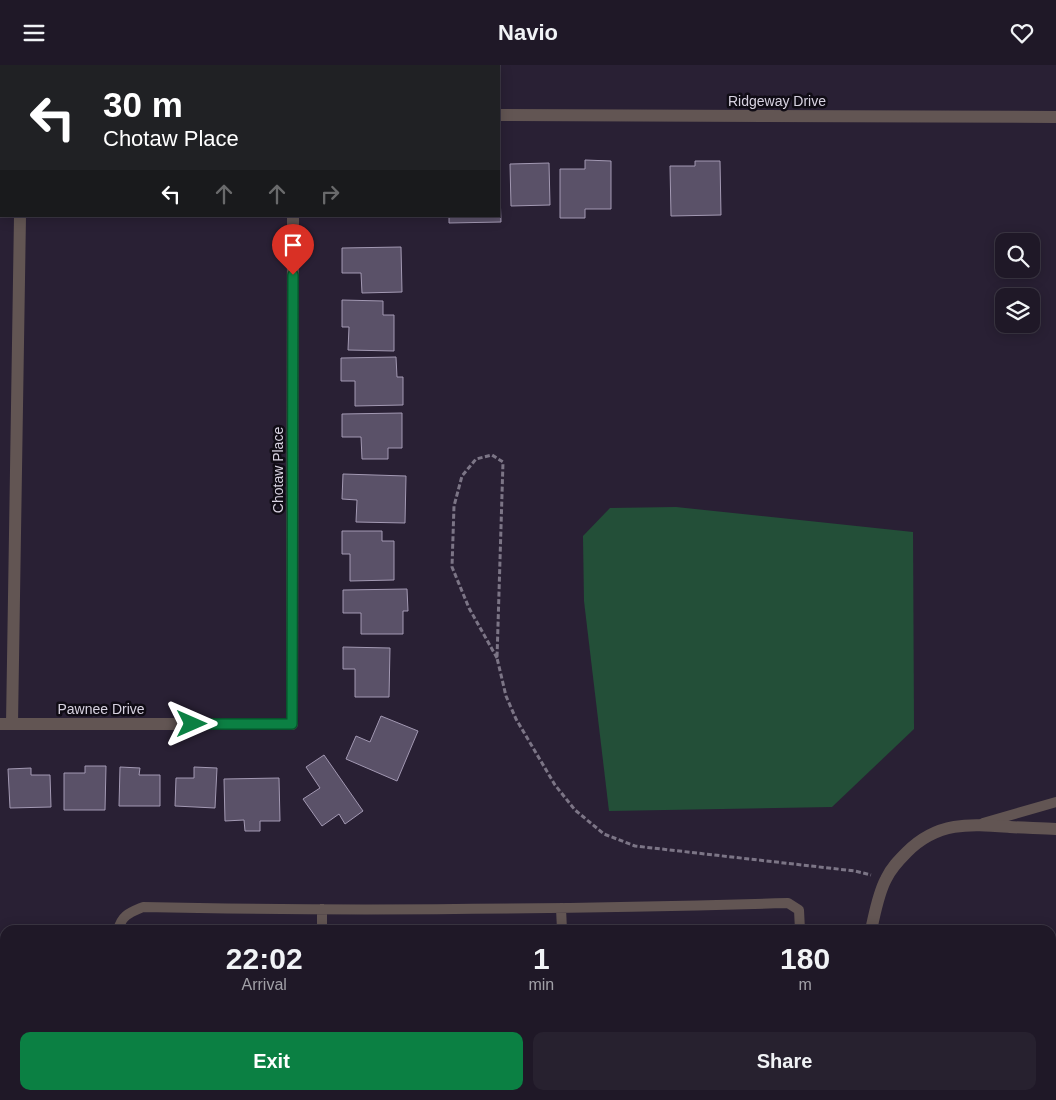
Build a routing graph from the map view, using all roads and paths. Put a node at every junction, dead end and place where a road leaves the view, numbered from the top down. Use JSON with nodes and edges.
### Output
{"nodes":[{"id":1,"x":500,"y":115,"type":"edge"},
{"id":2,"x":1056,"y":117,"type":"edge"},
{"id":3,"x":20,"y":217,"type":"edge"},
{"id":4,"x":293,"y":217,"type":"edge"},
{"id":5,"x":497,"y":658,"type":"junction"},
{"id":6,"x":6,"y":724,"type":"edge"},
{"id":7,"x":292,"y":724,"type":"joint"},
{"id":8,"x":1056,"y":802,"type":"edge"},
{"id":9,"x":978,"y":825,"type":"junction"},
{"id":10,"x":1056,"y":829,"type":"edge"},
{"id":11,"x":886,"y":879,"type":"junction"},
{"id":12,"x":561,"y":908,"type":"junction"},
{"id":13,"x":322,"y":909,"type":"junction"},
{"id":14,"x":120,"y":925,"type":"edge"},
{"id":15,"x":322,"y":925,"type":"edge"},
{"id":16,"x":562,"y":925,"type":"edge"},
{"id":17,"x":800,"y":925,"type":"edge"},
{"id":18,"x":872,"y":925,"type":"edge"}],
"edges":[{"from":1,"to":2,"type":"street","name":"Ridgeway Drive"},
{"from":3,"to":6,"type":"street"},
{"from":4,"to":7,"type":"street","name":"Chotaw Place"},
{"from":5,"to":5,"type":"path"},
{"from":5,"to":11,"type":"path"},
{"from":6,"to":7,"type":"street","name":"Pawnee Drive"},
{"from":8,"to":9,"type":"lane"},
{"from":9,"to":10,"type":"street"},
{"from":9,"to":11,"type":"street"},
{"from":11,"to":18,"type":"street"},
{"from":12,"to":13,"type":"lane"},
{"from":12,"to":16,"type":"lane"},
{"from":12,"to":17,"type":"lane"},
{"from":13,"to":14,"type":"lane"},
{"from":13,"to":15,"type":"lane"}]}
